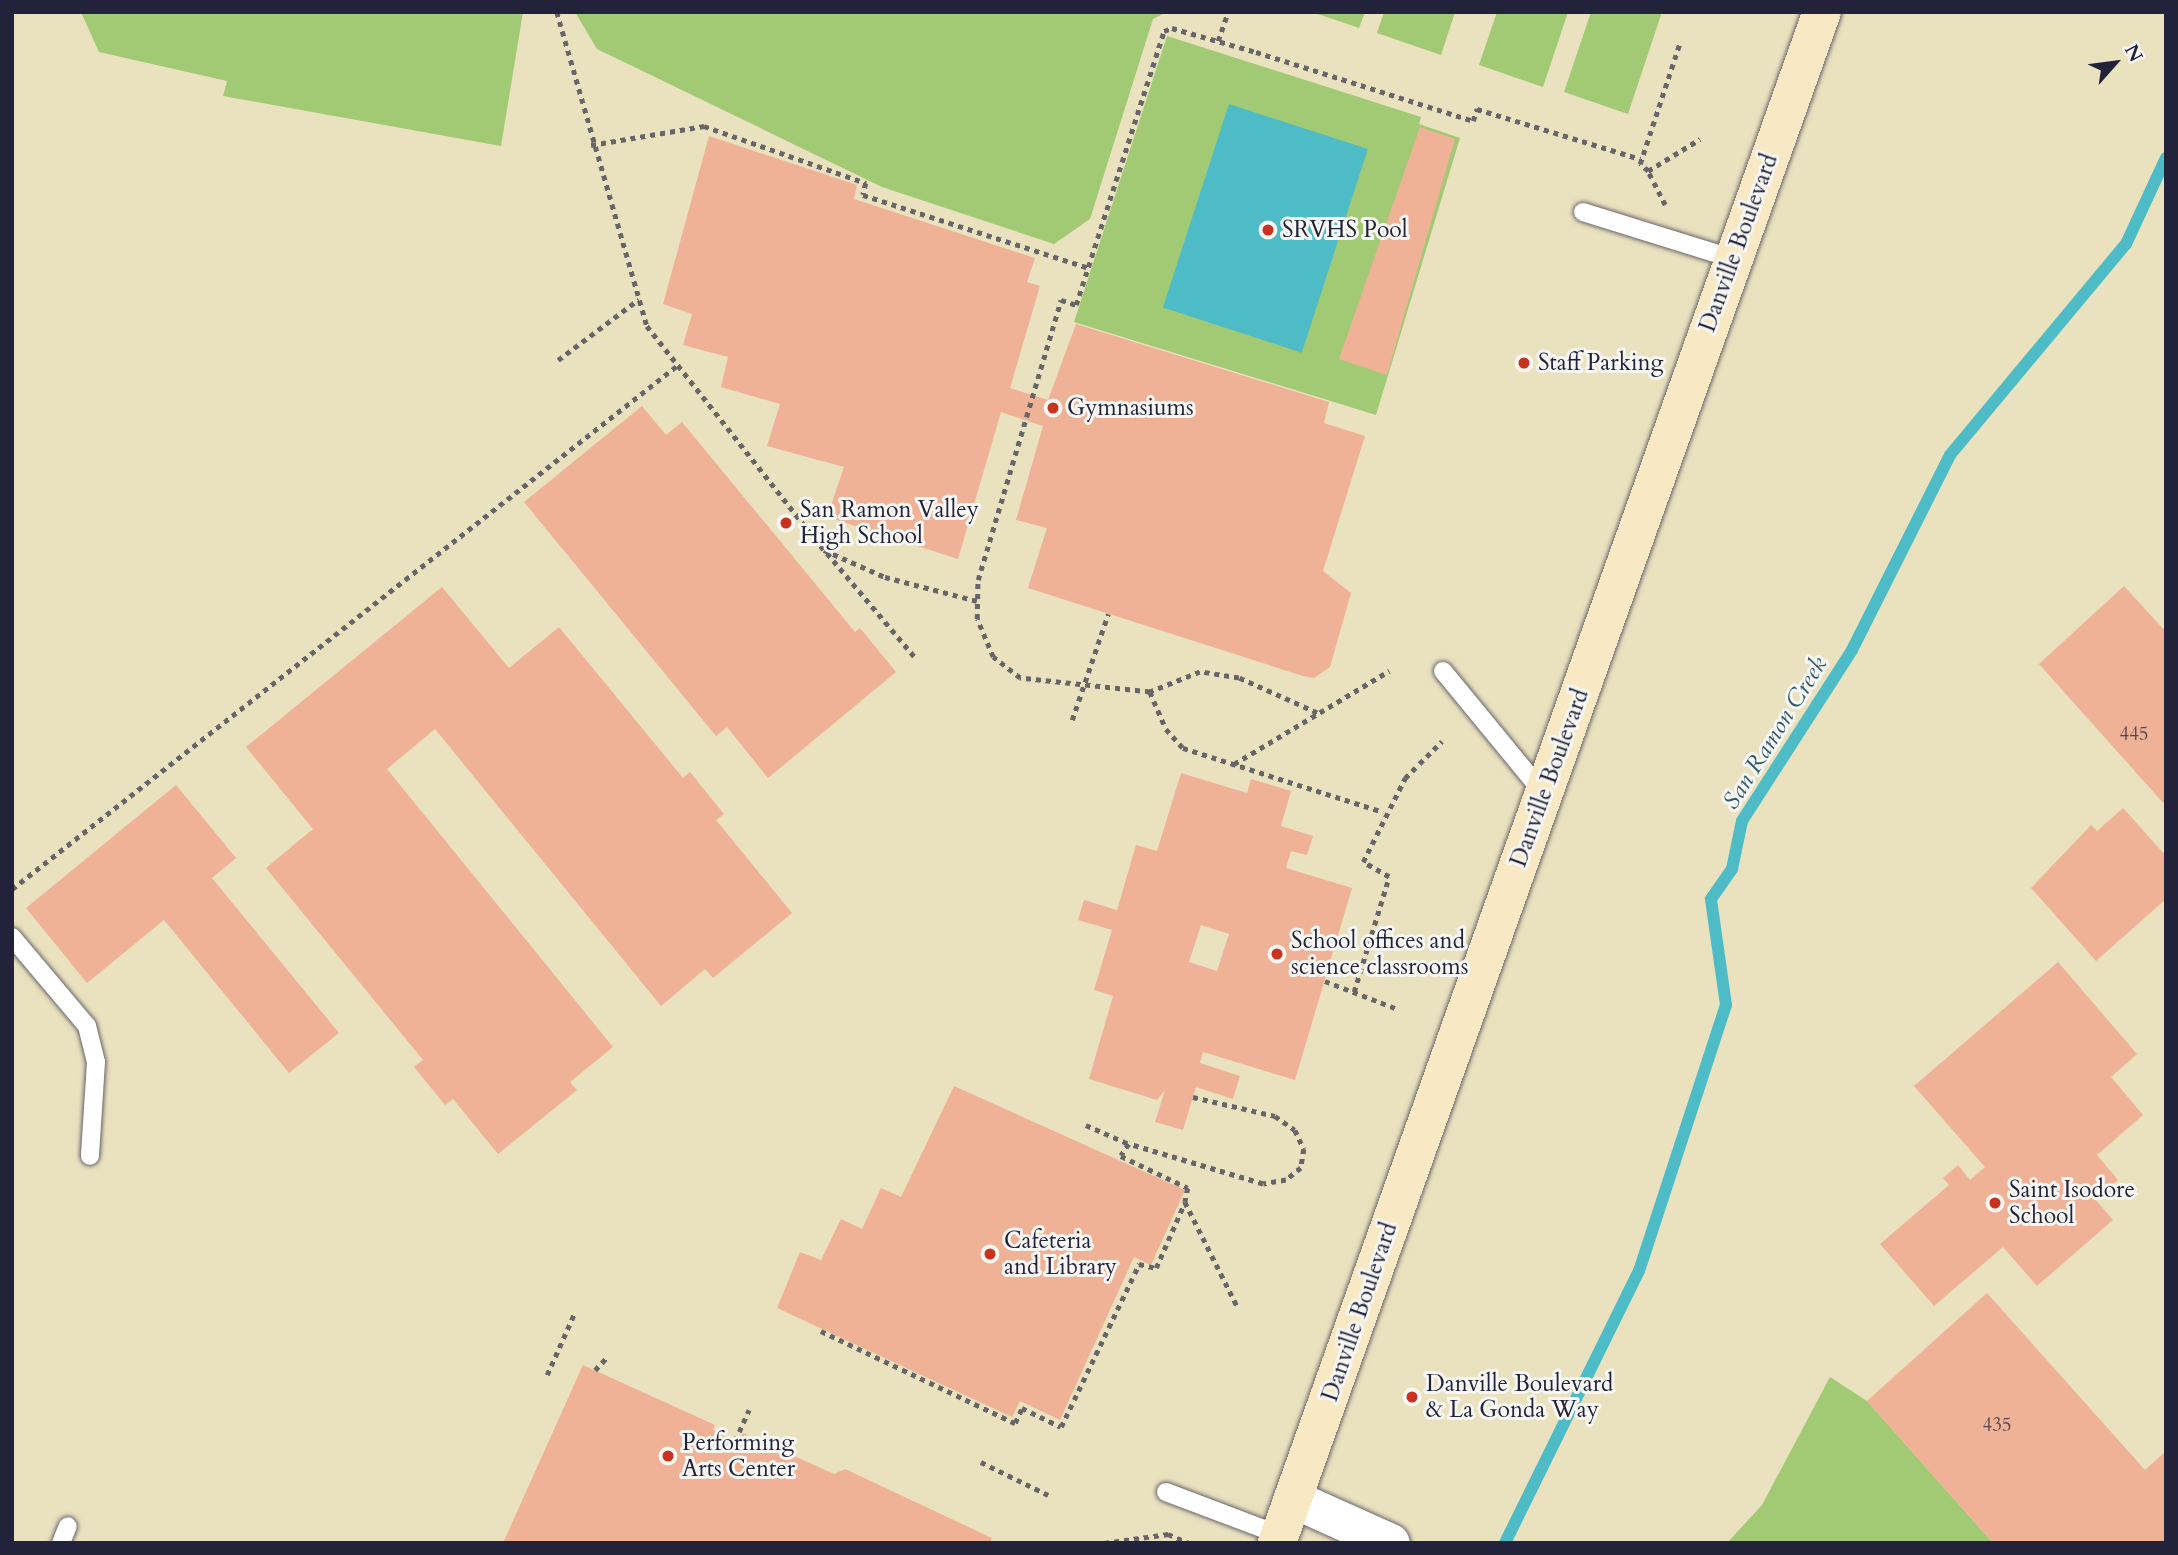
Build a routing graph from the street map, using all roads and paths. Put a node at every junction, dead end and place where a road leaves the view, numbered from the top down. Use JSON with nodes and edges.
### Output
{"nodes":[{"id":1,"x":557,"y":12,"type":"edge"},
{"id":2,"x":1228,"y":12,"type":"edge"},
{"id":3,"x":1822,"y":12,"type":"edge"},
{"id":4,"x":1219,"y":41,"type":"junction"},
{"id":5,"x":1681,"y":42,"type":"dead end"},
{"id":6,"x":1700,"y":139,"type":"dead end"},
{"id":7,"x":592,"y":145,"type":"junction"},
{"id":8,"x":1641,"y":159,"type":"junction"},
{"id":9,"x":1648,"y":171,"type":"junction"},
{"id":10,"x":1583,"y":212,"type":"dead end"},
{"id":11,"x":1672,"y":219,"type":"dead end"},
{"id":12,"x":1734,"y":260,"type":"junction"},
{"id":13,"x":1088,"y":268,"type":"junction"},
{"id":14,"x":639,"y":299,"type":"junction"},
{"id":15,"x":558,"y":360,"type":"dead end"},
{"id":16,"x":678,"y":365,"type":"junction"},
{"id":17,"x":824,"y":550,"type":"junction"},
{"id":18,"x":977,"y":601,"type":"junction"},
{"id":19,"x":1108,"y":614,"type":"dead end"},
{"id":20,"x":915,"y":657,"type":"dead end"},
{"id":21,"x":1389,"y":671,"type":"dead end"},
{"id":22,"x":1443,"y":671,"type":"dead end"},
{"id":23,"x":1088,"y":686,"type":"junction"},
{"id":24,"x":1150,"y":692,"type":"junction"},
{"id":25,"x":1317,"y":713,"type":"junction"},
{"id":26,"x":1072,"y":720,"type":"dead end"},
{"id":27,"x":1442,"y":741,"type":"dead end"},
{"id":28,"x":1234,"y":764,"type":"junction"},
{"id":29,"x":1544,"y":794,"type":"junction"},
{"id":30,"x":1383,"y":812,"type":"junction"},
{"id":31,"x":12,"y":889,"type":"edge"},
{"id":32,"x":12,"y":937,"type":"edge"},
{"id":33,"x":1325,"y":981,"type":"dead end"},
{"id":34,"x":1354,"y":992,"type":"junction"},
{"id":35,"x":1395,"y":1008,"type":"dead end"},
{"id":36,"x":1194,"y":1097,"type":"dead end"},
{"id":37,"x":1086,"y":1125,"type":"dead end"},
{"id":38,"x":1129,"y":1144,"type":"junction"},
{"id":39,"x":90,"y":1156,"type":"dead end"},
{"id":40,"x":1185,"y":1202,"type":"junction"},
{"id":41,"x":1237,"y":1306,"type":"dead end"},
{"id":42,"x":575,"y":1312,"type":"dead end"},
{"id":43,"x":821,"y":1331,"type":"dead end"},
{"id":44,"x":606,"y":1358,"type":"dead end"},
{"id":45,"x":595,"y":1370,"type":"dead end"},
{"id":46,"x":547,"y":1375,"type":"dead end"},
{"id":47,"x":750,"y":1410,"type":"dead end"},
{"id":48,"x":735,"y":1441,"type":"dead end"},
{"id":49,"x":981,"y":1462,"type":"dead end"},
{"id":50,"x":1166,"y":1492,"type":"dead end"},
{"id":51,"x":1048,"y":1495,"type":"dead end"},
{"id":52,"x":1293,"y":1499,"type":"junction"},
{"id":53,"x":68,"y":1526,"type":"dead end"},
{"id":54,"x":1279,"y":1539,"type":"edge"},
{"id":55,"x":61,"y":1543,"type":"edge"},
{"id":56,"x":1104,"y":1543,"type":"edge"},
{"id":57,"x":1189,"y":1543,"type":"edge"},
{"id":58,"x":1391,"y":1543,"type":"edge"}],
"edges":[{"from":1,"to":7,"type":"path"},
{"from":2,"to":4,"type":"path"},
{"from":3,"to":12,"type":"main road","name":"Danville Boulevard"},
{"from":4,"to":8,"type":"path"},
{"from":4,"to":13,"type":"path"},
{"from":5,"to":8,"type":"path"},
{"from":6,"to":9,"type":"path"},
{"from":7,"to":13,"type":"path"},
{"from":7,"to":14,"type":"path"},
{"from":8,"to":9,"type":"path"},
{"from":9,"to":11,"type":"path"},
{"from":10,"to":12,"type":"lane"},
{"from":12,"to":29,"type":"main road","name":"Danville Boulevard"},
{"from":13,"to":18,"type":"path"},
{"from":14,"to":15,"type":"path"},
{"from":14,"to":16,"type":"path"},
{"from":16,"to":17,"type":"path"},
{"from":16,"to":31,"type":"path"},
{"from":17,"to":18,"type":"path"},
{"from":17,"to":20,"type":"path"},
{"from":18,"to":23,"type":"path"},
{"from":19,"to":23,"type":"path"},
{"from":21,"to":25,"type":"path"},
{"from":22,"to":29,"type":"lane"},
{"from":23,"to":24,"type":"path"},
{"from":23,"to":26,"type":"path"},
{"from":24,"to":25,"type":"path"},
{"from":24,"to":28,"type":"path"},
{"from":25,"to":28,"type":"path"},
{"from":27,"to":30,"type":"path"},
{"from":28,"to":30,"type":"path"},
{"from":29,"to":52,"type":"main road","name":"Danville Boulevard"},
{"from":30,"to":34,"type":"path"},
{"from":32,"to":39,"type":"lane"},
{"from":33,"to":34,"type":"path"},
{"from":34,"to":35,"type":"path"},
{"from":36,"to":38,"type":"path"},
{"from":37,"to":38,"type":"path"},
{"from":38,"to":40,"type":"path"},
{"from":40,"to":41,"type":"path"},
{"from":40,"to":43,"type":"path"},
{"from":42,"to":46,"type":"path"},
{"from":44,"to":45,"type":"path"},
{"from":47,"to":48,"type":"path"},
{"from":49,"to":51,"type":"path"},
{"from":50,"to":54,"type":"lane"},
{"from":52,"to":54,"type":"main road","name":"Danville Boulevard"},
{"from":52,"to":58,"type":"street"},
{"from":53,"to":55,"type":"lane"},
{"from":56,"to":57,"type":"path"}]}
